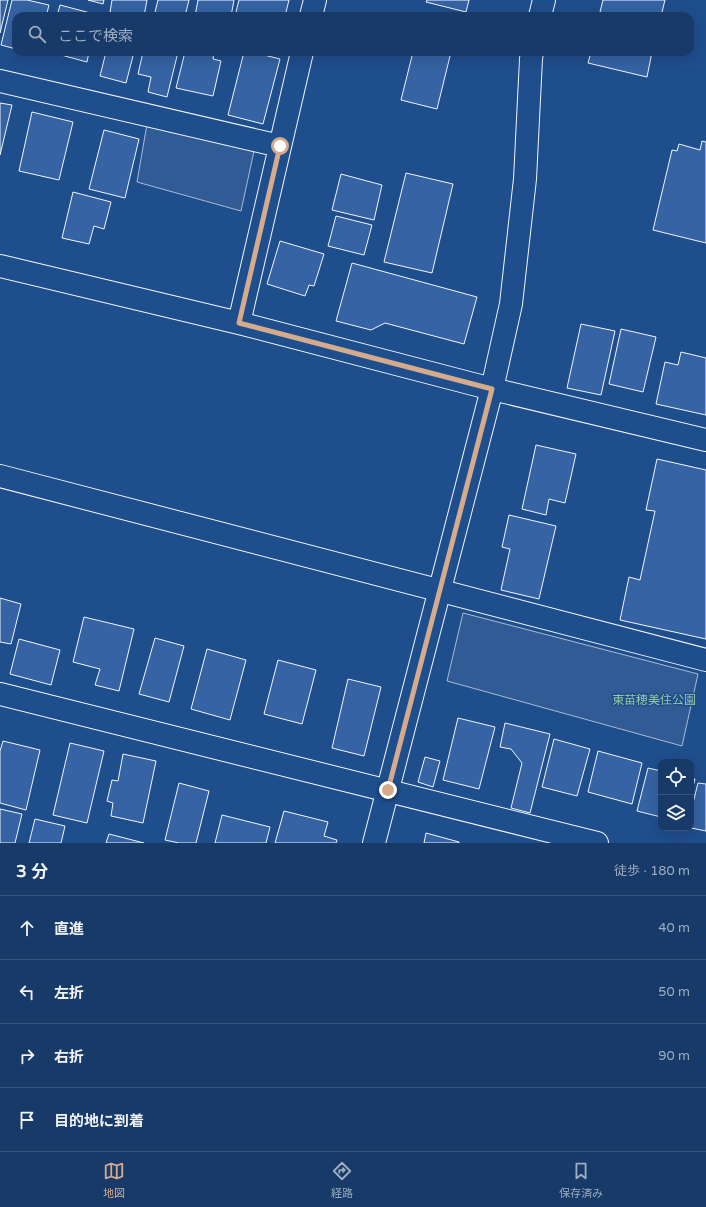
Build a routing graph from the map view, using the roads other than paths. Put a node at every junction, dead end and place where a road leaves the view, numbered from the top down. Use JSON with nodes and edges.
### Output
{"nodes":[{"id":1,"x":315,"y":0,"type":"edge"},
{"id":2,"x":544,"y":0,"type":"edge"},
{"id":3,"x":312,"y":12,"type":"edge"},
{"id":4,"x":541,"y":12,"type":"edge"},
{"id":5,"x":301,"y":56,"type":"edge"},
{"id":6,"x":531,"y":56,"type":"edge"},
{"id":7,"x":0,"y":81,"type":"edge"},
{"id":8,"x":280,"y":146,"type":"junction"},
{"id":9,"x":0,"y":266,"type":"edge"},
{"id":10,"x":239,"y":323,"type":"junction"},
{"id":11,"x":492,"y":389,"type":"junction"},
{"id":12,"x":706,"y":440,"type":"edge"},
{"id":13,"x":0,"y":476,"type":"edge"},
{"id":14,"x":440,"y":590,"type":"junction"},
{"id":15,"x":706,"y":660,"type":"edge"},
{"id":16,"x":0,"y":694,"type":"edge"},
{"id":17,"x":388,"y":790,"type":"junction"},
{"id":18,"x":374,"y":843,"type":"edge"},
{"id":19,"x":597,"y":843,"type":"edge"}],
"edges":[{"from":1,"to":3,"type":"street"},
{"from":2,"to":4,"type":"street"},
{"from":5,"to":8,"type":"street"},
{"from":6,"to":11,"type":"street"},
{"from":7,"to":8,"type":"street"},
{"from":8,"to":10,"type":"street"},
{"from":9,"to":10,"type":"street"},
{"from":10,"to":11,"type":"street"},
{"from":11,"to":12,"type":"street"},
{"from":11,"to":14,"type":"street"},
{"from":13,"to":14,"type":"street"},
{"from":14,"to":15,"type":"street"},
{"from":14,"to":17,"type":"street"},
{"from":16,"to":17,"type":"street"},
{"from":17,"to":18,"type":"street"},
{"from":17,"to":19,"type":"street"}]}
